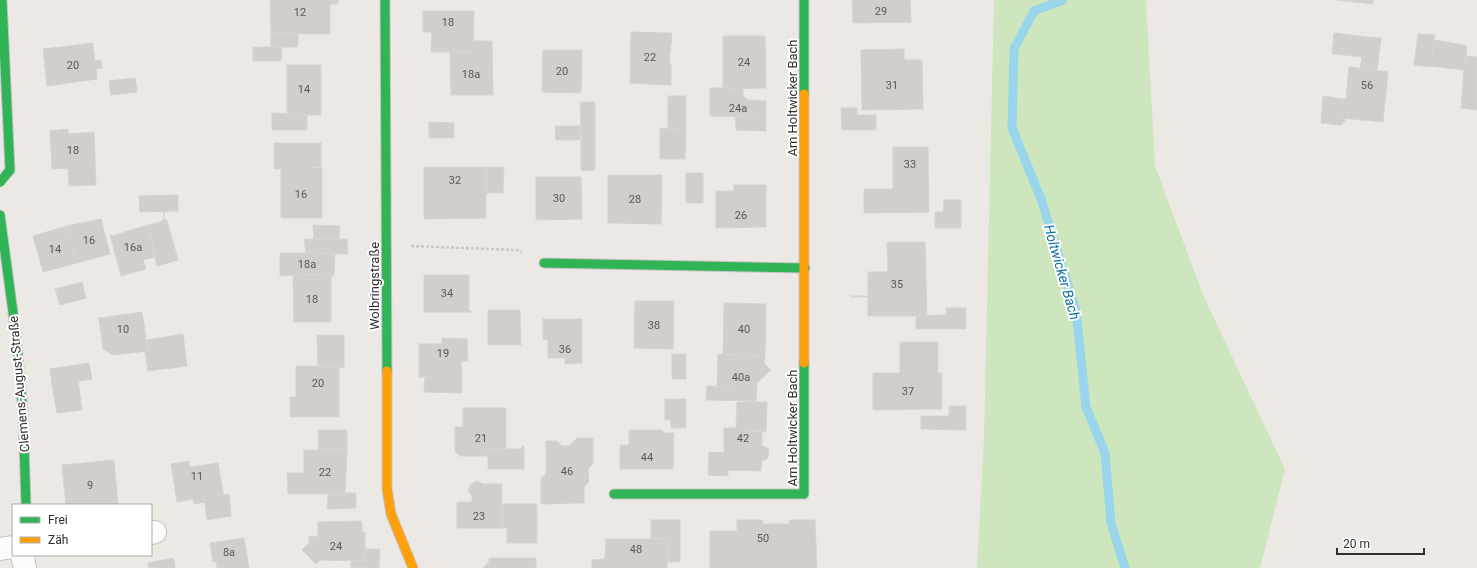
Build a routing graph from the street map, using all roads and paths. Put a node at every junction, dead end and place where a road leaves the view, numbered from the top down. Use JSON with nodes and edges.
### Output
{"nodes":[{"id":1,"x":2,"y":0,"type":"edge"},
{"id":2,"x":385,"y":0,"type":"edge"},
{"id":3,"x":804,"y":0,"type":"edge"},
{"id":4,"x":0,"y":182,"type":"edge"},
{"id":5,"x":0,"y":215,"type":"edge"},
{"id":6,"x":386,"y":245,"type":"junction"},
{"id":7,"x":544,"y":263,"type":"joint"},
{"id":8,"x":805,"y":268,"type":"junction"},
{"id":9,"x":614,"y":494,"type":"dead end"},
{"id":10,"x":26,"y":504,"type":"edge"},
{"id":11,"x":12,"y":547,"type":"edge"},
{"id":12,"x":0,"y":549,"type":"edge"},
{"id":13,"x":22,"y":556,"type":"edge"},
{"id":14,"x":25,"y":568,"type":"edge"},
{"id":15,"x":413,"y":568,"type":"edge"}],
"edges":[{"from":1,"to":4,"type":"street"},
{"from":2,"to":6,"type":"street","name":"Wolbringstraße"},
{"from":3,"to":8,"type":"street","name":"Am Holtwicker Bach"},
{"from":5,"to":10,"type":"street","name":"Clemens-August-Straße"},
{"from":6,"to":7,"type":"path"},
{"from":6,"to":15,"type":"street","name":"Wolbringstraße"},
{"from":7,"to":8,"type":"street"},
{"from":8,"to":9,"type":"street","name":"Am Holtwicker Bach"},
{"from":11,"to":12,"type":"street"},
{"from":13,"to":14,"type":"street"}]}
